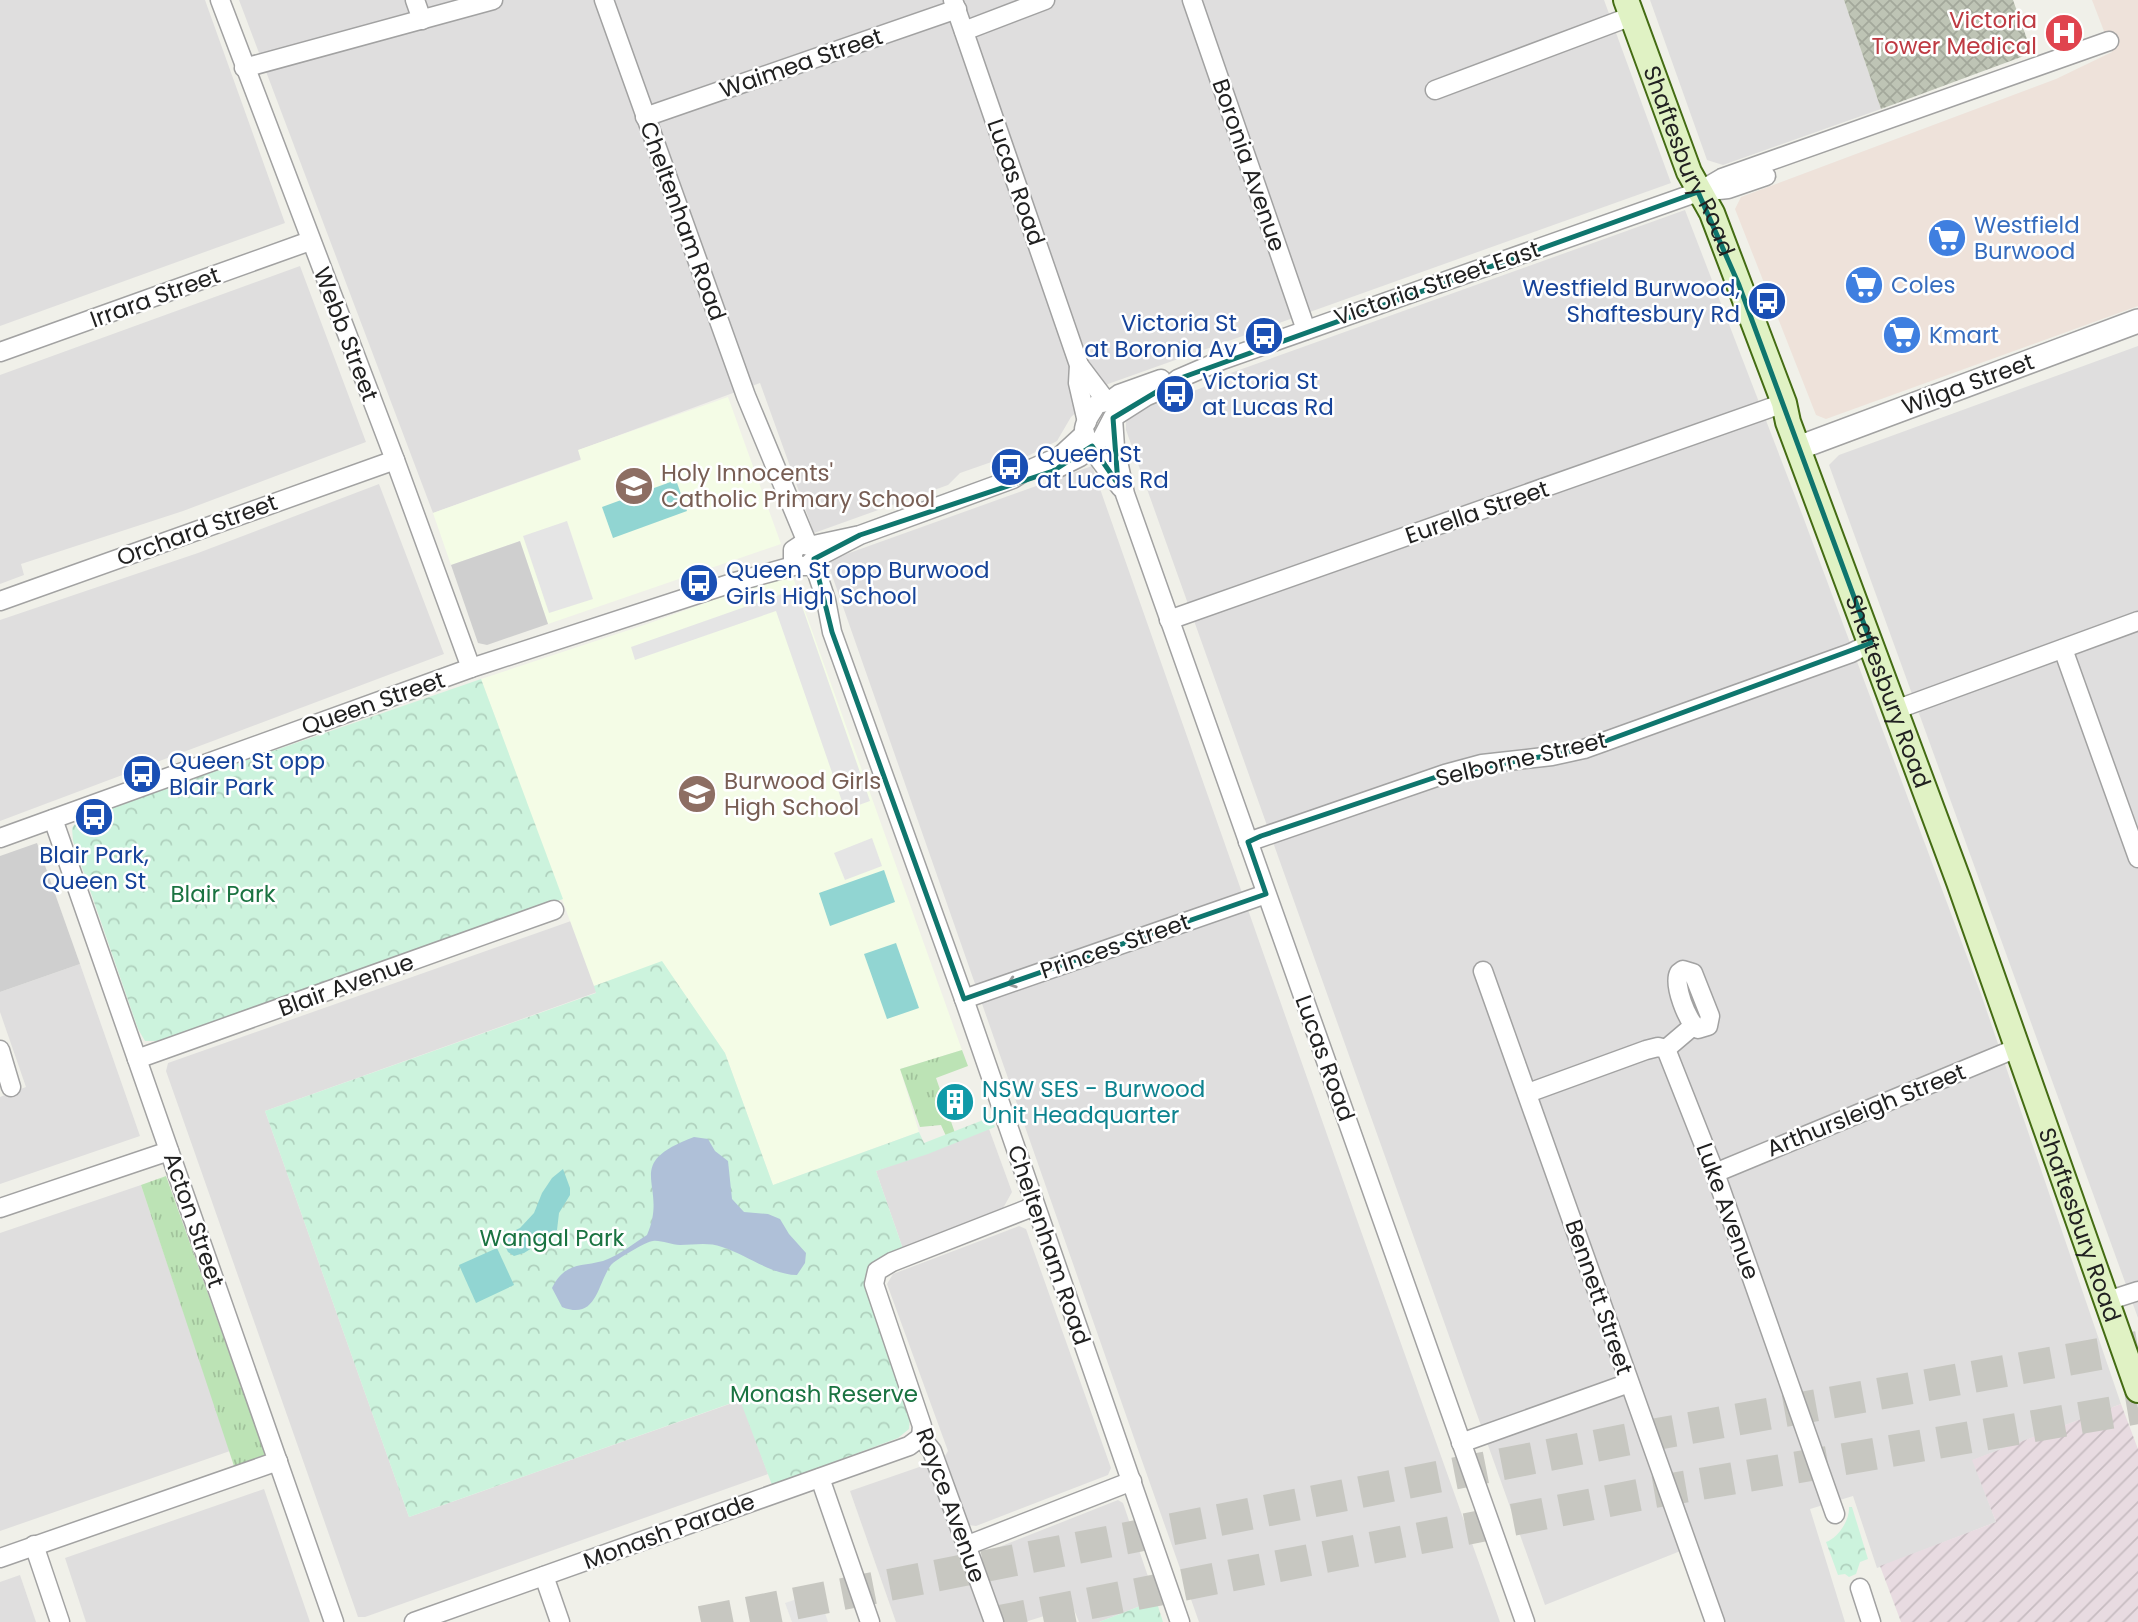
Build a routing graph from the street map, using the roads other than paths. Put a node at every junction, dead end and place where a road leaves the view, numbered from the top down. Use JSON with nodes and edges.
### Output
{"nodes":[{"id":1,"x":219,"y":0,"type":"edge"},
{"id":2,"x":415,"y":0,"type":"edge"},
{"id":3,"x":493,"y":0,"type":"edge"},
{"id":4,"x":604,"y":0,"type":"edge"},
{"id":5,"x":1045,"y":0,"type":"edge"},
{"id":6,"x":1192,"y":0,"type":"edge"},
{"id":7,"x":955,"y":4,"type":"edge"},
{"id":8,"x":1629,"y":8,"type":"edge"},
{"id":9,"x":422,"y":20,"type":"junction"},
{"id":10,"x":964,"y":31,"type":"junction"},
{"id":11,"x":2111,"y":46,"type":"dead end"},
{"id":12,"x":244,"y":68,"type":"junction"},
{"id":13,"x":1435,"y":90,"type":"dead end"},
{"id":14,"x":645,"y":117,"type":"junction"},
{"id":15,"x":1698,"y":192,"type":"junction"},
{"id":16,"x":310,"y":241,"type":"junction"},
{"id":17,"x":2138,"y":321,"type":"edge"},
{"id":18,"x":1306,"y":330,"type":"junction"},
{"id":19,"x":0,"y":352,"type":"edge"},
{"id":20,"x":1079,"y":365,"type":"junction"},
{"id":21,"x":1784,"y":403,"type":"junction"},
{"id":22,"x":1110,"y":410,"type":"junction"},
{"id":23,"x":1090,"y":435,"type":"junction"},
{"id":24,"x":1798,"y":448,"type":"junction"},
{"id":25,"x":395,"y":460,"type":"junction"},
{"id":26,"x":1013,"y":480,"type":"joint"},
{"id":27,"x":1125,"y":494,"type":"junction"},
{"id":28,"x":803,"y":556,"type":"junction"},
{"id":29,"x":0,"y":601,"type":"edge"},
{"id":30,"x":1169,"y":620,"type":"junction"},
{"id":31,"x":2138,"y":621,"type":"edge"},
{"id":32,"x":1871,"y":643,"type":"junction"},
{"id":33,"x":2063,"y":649,"type":"junction"},
{"id":34,"x":471,"y":668,"type":"junction"},
{"id":35,"x":1895,"y":710,"type":"junction"},
{"id":36,"x":53,"y":818,"type":"junction"},
{"id":37,"x":0,"y":838,"type":"edge"},
{"id":38,"x":1248,"y":842,"type":"junction"},
{"id":39,"x":2138,"y":858,"type":"edge"},
{"id":40,"x":1266,"y":894,"type":"junction"},
{"id":41,"x":554,"y":910,"type":"dead end"},
{"id":42,"x":1483,"y":971,"type":"dead end"},
{"id":43,"x":964,"y":999,"type":"junction"},
{"id":44,"x":1693,"y":1026,"type":"dead end"},
{"id":45,"x":2017,"y":1048,"type":"junction"},
{"id":46,"x":1667,"y":1049,"type":"junction"},
{"id":47,"x":0,"y":1050,"type":"edge"},
{"id":48,"x":137,"y":1059,"type":"junction"},
{"id":49,"x":11,"y":1087,"type":"dead end"},
{"id":50,"x":1528,"y":1093,"type":"junction"},
{"id":51,"x":169,"y":1151,"type":"junction"},
{"id":52,"x":1715,"y":1173,"type":"junction"},
{"id":53,"x":1035,"y":1206,"type":"junction"},
{"id":54,"x":0,"y":1208,"type":"edge"},
{"id":55,"x":2138,"y":1291,"type":"edge"},
{"id":56,"x":2107,"y":1301,"type":"junction"},
{"id":57,"x":1629,"y":1383,"type":"junction"},
{"id":58,"x":2138,"y":1390,"type":"edge"},
{"id":59,"x":921,"y":1437,"type":"junction"},
{"id":60,"x":1461,"y":1443,"type":"junction"},
{"id":61,"x":278,"y":1461,"type":"junction"},
{"id":62,"x":820,"y":1478,"type":"junction"},
{"id":63,"x":1132,"y":1480,"type":"junction"},
{"id":64,"x":1835,"y":1514,"type":"dead end"},
{"id":65,"x":34,"y":1545,"type":"junction"},
{"id":66,"x":968,"y":1545,"type":"junction"},
{"id":67,"x":0,"y":1558,"type":"edge"},
{"id":68,"x":544,"y":1576,"type":"junction"},
{"id":69,"x":1860,"y":1588,"type":"dead end"},
{"id":70,"x":60,"y":1622,"type":"edge"},
{"id":71,"x":334,"y":1622,"type":"edge"},
{"id":72,"x":414,"y":1622,"type":"edge"},
{"id":73,"x":560,"y":1622,"type":"edge"},
{"id":74,"x":870,"y":1622,"type":"edge"},
{"id":75,"x":994,"y":1622,"type":"edge"},
{"id":76,"x":1180,"y":1622,"type":"edge"},
{"id":77,"x":1525,"y":1622,"type":"edge"},
{"id":78,"x":1716,"y":1622,"type":"edge"},
{"id":79,"x":1871,"y":1622,"type":"edge"}],
"edges":[{"from":1,"to":12,"type":"street","name":"Webb Street"},
{"from":2,"to":9,"type":"street"},
{"from":3,"to":9,"type":"street"},
{"from":4,"to":14,"type":"street","name":"Cheltenham Road"},
{"from":5,"to":10,"type":"street"},
{"from":6,"to":18,"type":"street","name":"Boronia Avenue"},
{"from":7,"to":10,"type":"street","name":"Lucas Road"},
{"from":7,"to":14,"type":"street","name":"Waimea Street"},
{"from":8,"to":13,"type":"street"},
{"from":8,"to":15,"type":"main road","name":"Shaftesbury Road"},
{"from":9,"to":12,"type":"street"},
{"from":10,"to":20,"type":"street","name":"Lucas Road"},
{"from":11,"to":15,"type":"street","name":"Victoria Street East"},
{"from":12,"to":16,"type":"street","name":"Webb Street"},
{"from":14,"to":28,"type":"street","name":"Cheltenham Road"},
{"from":15,"to":18,"type":"street","name":"Victoria Street East"},
{"from":15,"to":21,"type":"main road","name":"Shaftesbury Road"},
{"from":16,"to":19,"type":"street","name":"Irrara Street"},
{"from":16,"to":25,"type":"street","name":"Webb Street"},
{"from":17,"to":24,"type":"street","name":"Wilga Street"},
{"from":18,"to":22,"type":"street","name":"Victoria Street East"},
{"from":20,"to":22,"type":"street","name":"Lucas Road"},
{"from":20,"to":23,"type":"street","name":"Lucas Road"},
{"from":21,"to":24,"type":"main road","name":"Shaftesbury Road"},
{"from":21,"to":30,"type":"street","name":"Eurella Street"},
{"from":22,"to":23,"type":"street","name":"Victoria Street East"},
{"from":22,"to":27,"type":"street","name":"Lucas Road"},
{"from":23,"to":26,"type":"street","name":"Victoria Street East"},
{"from":23,"to":27,"type":"street","name":"Lucas Road"},
{"from":24,"to":32,"type":"main road","name":"Shaftesbury Road"},
{"from":25,"to":29,"type":"street","name":"Orchard Street"},
{"from":25,"to":34,"type":"street","name":"Webb Street"},
{"from":26,"to":28,"type":"street","name":"Queen Street"},
{"from":27,"to":30,"type":"street","name":"Lucas Road"},
{"from":28,"to":34,"type":"street","name":"Queen Street"},
{"from":28,"to":43,"type":"street","name":"Cheltenham Road"},
{"from":30,"to":38,"type":"street","name":"Lucas Road"},
{"from":31,"to":33,"type":"street"},
{"from":32,"to":35,"type":"main road","name":"Shaftesbury Road"},
{"from":32,"to":38,"type":"street","name":"Selborne Street"},
{"from":33,"to":35,"type":"street"},
{"from":33,"to":39,"type":"street"},
{"from":34,"to":36,"type":"street","name":"Queen Street"},
{"from":35,"to":45,"type":"main road","name":"Shaftesbury Road"},
{"from":36,"to":37,"type":"street","name":"Queen Street"},
{"from":36,"to":48,"type":"street","name":"Acton Street"},
{"from":38,"to":40,"type":"street","name":"Lucas Road"},
{"from":40,"to":43,"type":"street","name":"Princes Street","one_way":true},
{"from":40,"to":60,"type":"street","name":"Lucas Road"},
{"from":41,"to":48,"type":"street","name":"Blair Avenue"},
{"from":42,"to":50,"type":"street","name":"Bennett Street"},
{"from":43,"to":53,"type":"street","name":"Cheltenham Road"},
{"from":44,"to":46,"type":"street"},
{"from":45,"to":52,"type":"street","name":"Arthursleigh Street"},
{"from":45,"to":56,"type":"main road","name":"Shaftesbury Road"},
{"from":46,"to":50,"type":"street"},
{"from":46,"to":52,"type":"street","name":"Luke Avenue"},
{"from":47,"to":49,"type":"street"},
{"from":48,"to":51,"type":"street","name":"Acton Street"},
{"from":50,"to":57,"type":"street","name":"Bennett Street"},
{"from":51,"to":54,"type":"street"},
{"from":51,"to":61,"type":"street","name":"Acton Street"},
{"from":52,"to":64,"type":"street","name":"Luke Avenue"},
{"from":53,"to":59,"type":"street","name":"Royce Avenue"},
{"from":53,"to":63,"type":"street","name":"Cheltenham Road"},
{"from":55,"to":56,"type":"street"},
{"from":56,"to":58,"type":"main road","name":"Shaftesbury Road"},
{"from":57,"to":60,"type":"street"},
{"from":57,"to":78,"type":"street","name":"Bennett Street"},
{"from":59,"to":62,"type":"street","name":"Monash Parade"},
{"from":59,"to":66,"type":"street","name":"Royce Avenue"},
{"from":60,"to":77,"type":"street","name":"Lucas Road"},
{"from":61,"to":65,"type":"street"},
{"from":61,"to":71,"type":"street","name":"Acton Street"},
{"from":62,"to":68,"type":"street","name":"Monash Parade"},
{"from":62,"to":74,"type":"street"},
{"from":63,"to":66,"type":"street"},
{"from":63,"to":76,"type":"street","name":"Cheltenham Road"},
{"from":65,"to":67,"type":"street"},
{"from":65,"to":70,"type":"street"},
{"from":66,"to":75,"type":"street","name":"Royce Avenue"},
{"from":68,"to":72,"type":"street","name":"Monash Parade"},
{"from":68,"to":73,"type":"street"},
{"from":69,"to":79,"type":"street"}]}
